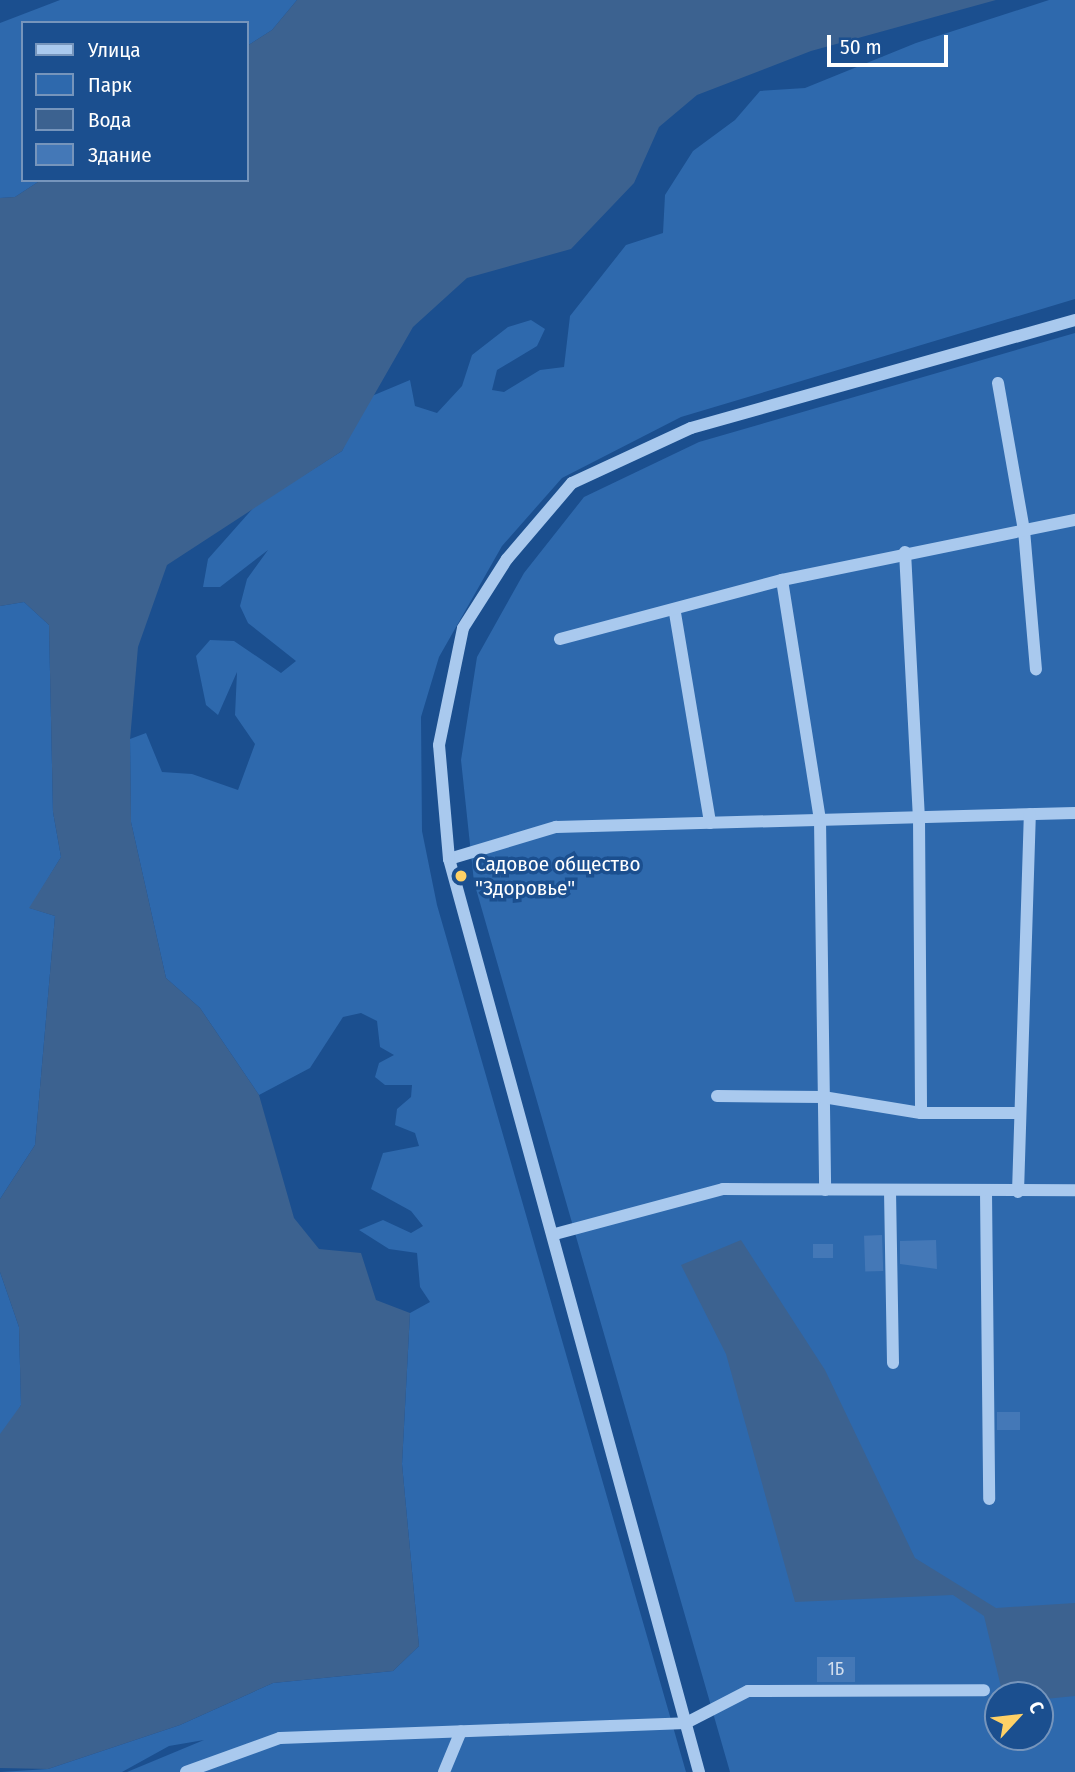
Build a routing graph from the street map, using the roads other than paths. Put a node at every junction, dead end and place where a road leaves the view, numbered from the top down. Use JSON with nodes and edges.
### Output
{"nodes":[{"id":1,"x":1075,"y":320,"type":"edge"},
{"id":2,"x":998,"y":383,"type":"dead end"},
{"id":3,"x":1075,"y":520,"type":"edge"},
{"id":4,"x":1024,"y":530,"type":"junction"},
{"id":5,"x":905,"y":552,"type":"junction"},
{"id":6,"x":782,"y":580,"type":"junction"},
{"id":7,"x":675,"y":613,"type":"junction"},
{"id":8,"x":559,"y":639,"type":"dead end"},
{"id":9,"x":1036,"y":669,"type":"dead end"},
{"id":10,"x":1075,"y":813,"type":"edge"},
{"id":11,"x":1030,"y":814,"type":"junction"},
{"id":12,"x":919,"y":817,"type":"junction"},
{"id":13,"x":820,"y":820,"type":"junction"},
{"id":14,"x":710,"y":823,"type":"junction"},
{"id":15,"x":449,"y":859,"type":"junction"},
{"id":16,"x":717,"y":1096,"type":"dead end"},
{"id":17,"x":823,"y":1097,"type":"junction"},
{"id":18,"x":920,"y":1112,"type":"junction"},
{"id":19,"x":1018,"y":1113,"type":"junction"},
{"id":20,"x":825,"y":1190,"type":"junction"},
{"id":21,"x":1075,"y":1190,"type":"edge"},
{"id":22,"x":890,"y":1191,"type":"junction"},
{"id":23,"x":986,"y":1192,"type":"junction"},
{"id":24,"x":1018,"y":1192,"type":"junction"},
{"id":25,"x":555,"y":1234,"type":"junction"},
{"id":26,"x":893,"y":1363,"type":"dead end"},
{"id":27,"x":989,"y":1499,"type":"dead end"},
{"id":28,"x":984,"y":1690,"type":"dead end"},
{"id":29,"x":685,"y":1723,"type":"junction"},
{"id":30,"x":461,"y":1731,"type":"junction"},
{"id":31,"x":186,"y":1772,"type":"edge"},
{"id":32,"x":444,"y":1772,"type":"edge"},
{"id":33,"x":699,"y":1772,"type":"edge"}],
"edges":[{"from":1,"to":15,"type":"street"},
{"from":2,"to":4,"type":"street"},
{"from":3,"to":4,"type":"street"},
{"from":4,"to":5,"type":"street"},
{"from":4,"to":9,"type":"street"},
{"from":5,"to":6,"type":"street"},
{"from":5,"to":12,"type":"street"},
{"from":6,"to":7,"type":"street"},
{"from":6,"to":13,"type":"street"},
{"from":7,"to":8,"type":"street"},
{"from":7,"to":14,"type":"street"},
{"from":10,"to":11,"type":"street"},
{"from":11,"to":12,"type":"street"},
{"from":11,"to":19,"type":"street"},
{"from":12,"to":13,"type":"street"},
{"from":12,"to":18,"type":"street"},
{"from":13,"to":14,"type":"street"},
{"from":13,"to":17,"type":"street"},
{"from":14,"to":15,"type":"street"},
{"from":15,"to":25,"type":"street"},
{"from":16,"to":17,"type":"street"},
{"from":17,"to":18,"type":"street"},
{"from":17,"to":20,"type":"street"},
{"from":18,"to":19,"type":"street"},
{"from":19,"to":24,"type":"street"},
{"from":20,"to":22,"type":"street"},
{"from":20,"to":25,"type":"street"},
{"from":21,"to":24,"type":"street"},
{"from":22,"to":23,"type":"street"},
{"from":22,"to":26,"type":"street"},
{"from":23,"to":24,"type":"street"},
{"from":23,"to":27,"type":"street"},
{"from":25,"to":29,"type":"street"},
{"from":28,"to":29,"type":"street"},
{"from":29,"to":30,"type":"street"},
{"from":29,"to":33,"type":"street"},
{"from":30,"to":31,"type":"street"},
{"from":30,"to":32,"type":"street"}]}
